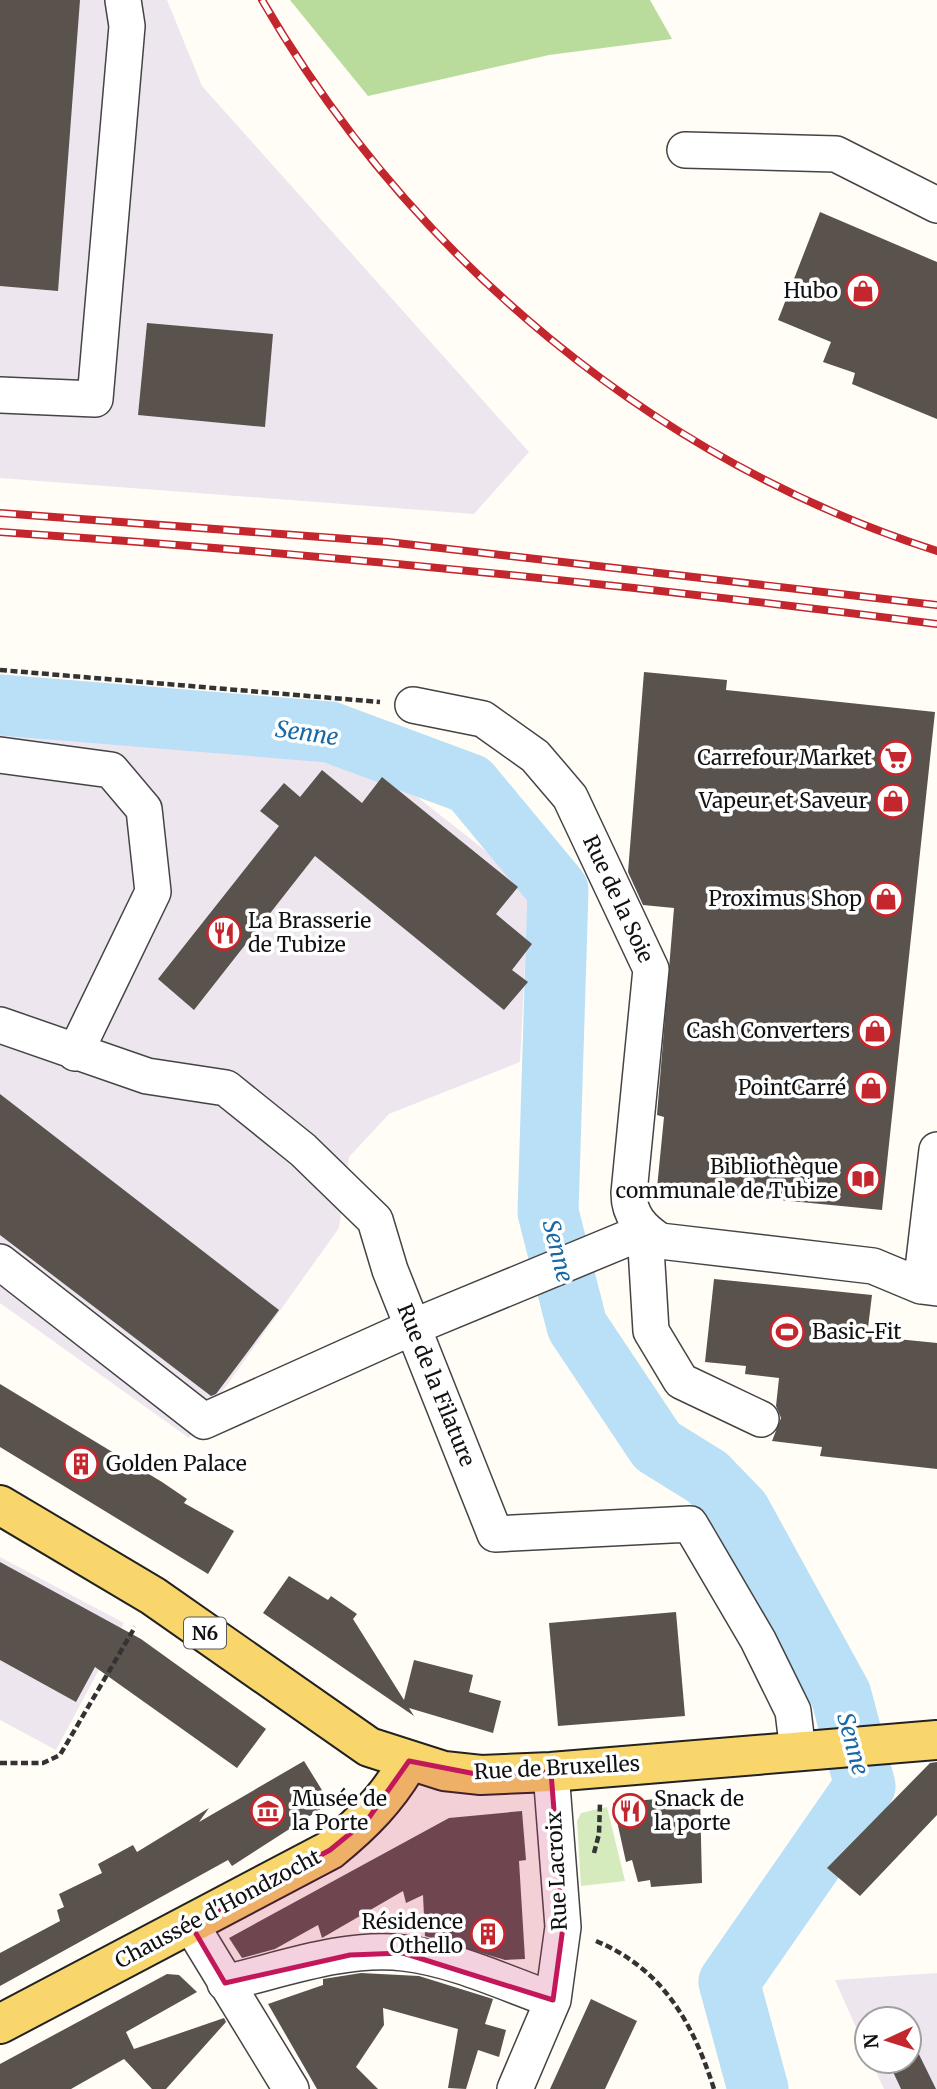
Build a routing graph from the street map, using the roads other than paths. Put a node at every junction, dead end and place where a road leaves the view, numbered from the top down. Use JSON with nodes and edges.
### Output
{"nodes":[{"id":1,"x":123,"y":0,"type":"edge"},
{"id":2,"x":685,"y":150,"type":"dead end"},
{"id":3,"x":937,"y":205,"type":"edge"},
{"id":4,"x":0,"y":395,"type":"edge"},
{"id":5,"x":413,"y":705,"type":"road end"},
{"id":6,"x":0,"y":755,"type":"edge"},
{"id":7,"x":0,"y":1025,"type":"edge"},
{"id":8,"x":75,"y":1053,"type":"junction"},
{"id":9,"x":937,"y":1150,"type":"edge"},
{"id":10,"x":645,"y":1231,"type":"junction"},
{"id":11,"x":0,"y":1262,"type":"edge"},
{"id":12,"x":929,"y":1287,"type":"edge"},
{"id":13,"x":413,"y":1327,"type":"junction"},
{"id":14,"x":761,"y":1419,"type":"dead end"},
{"id":15,"x":0,"y":1504,"type":"edge"},
{"id":16,"x":937,"y":1740,"type":"edge"},
{"id":17,"x":806,"y":1752,"type":"junction"},
{"id":18,"x":409,"y":1761,"type":"junction"},
{"id":19,"x":551,"y":1772,"type":"junction"},
{"id":20,"x":191,"y":1925,"type":"junction"},
{"id":21,"x":225,"y":1983,"type":"junction"},
{"id":22,"x":553,"y":2000,"type":"junction"},
{"id":23,"x":0,"y":2024,"type":"edge"},
{"id":24,"x":291,"y":2089,"type":"edge"},
{"id":25,"x":515,"y":2089,"type":"edge"}],
"edges":[{"from":1,"to":4,"type":"street"},
{"from":2,"to":3,"type":"street"},
{"from":5,"to":10,"type":"street","name":"Rue de la Soie"},
{"from":6,"to":8,"type":"street"},
{"from":7,"to":8,"type":"street","name":"Rue de la Filature"},
{"from":8,"to":13,"type":"street","name":"Rue de la Filature"},
{"from":9,"to":12,"type":"street"},
{"from":10,"to":12,"type":"street"},
{"from":10,"to":13,"type":"street"},
{"from":10,"to":14,"type":"street","name":"Rue de la Soie"},
{"from":11,"to":13,"type":"street"},
{"from":13,"to":17,"type":"street","name":"Rue de la Filature"},
{"from":15,"to":18,"type":"main road","name":"Rue de Bruxelles","number":"N6"},
{"from":16,"to":17,"type":"main road","name":"Rue de Bruxelles","number":"N6"},
{"from":17,"to":19,"type":"main road","name":"Rue de Bruxelles","number":"N6"},
{"from":18,"to":19,"type":"main road","name":"Rue de Bruxelles","number":"N6"},
{"from":18,"to":20,"type":"main road","name":"Chaussée d'Hondzocht"},
{"from":19,"to":22,"type":"street","name":"Rue Lacroix"},
{"from":20,"to":21,"type":"street"},
{"from":20,"to":23,"type":"main road","name":"Chaussée d'Hondzocht"},
{"from":21,"to":22,"type":"street"},
{"from":21,"to":24,"type":"street"},
{"from":22,"to":25,"type":"street","name":"Rue Lacroix"}]}
